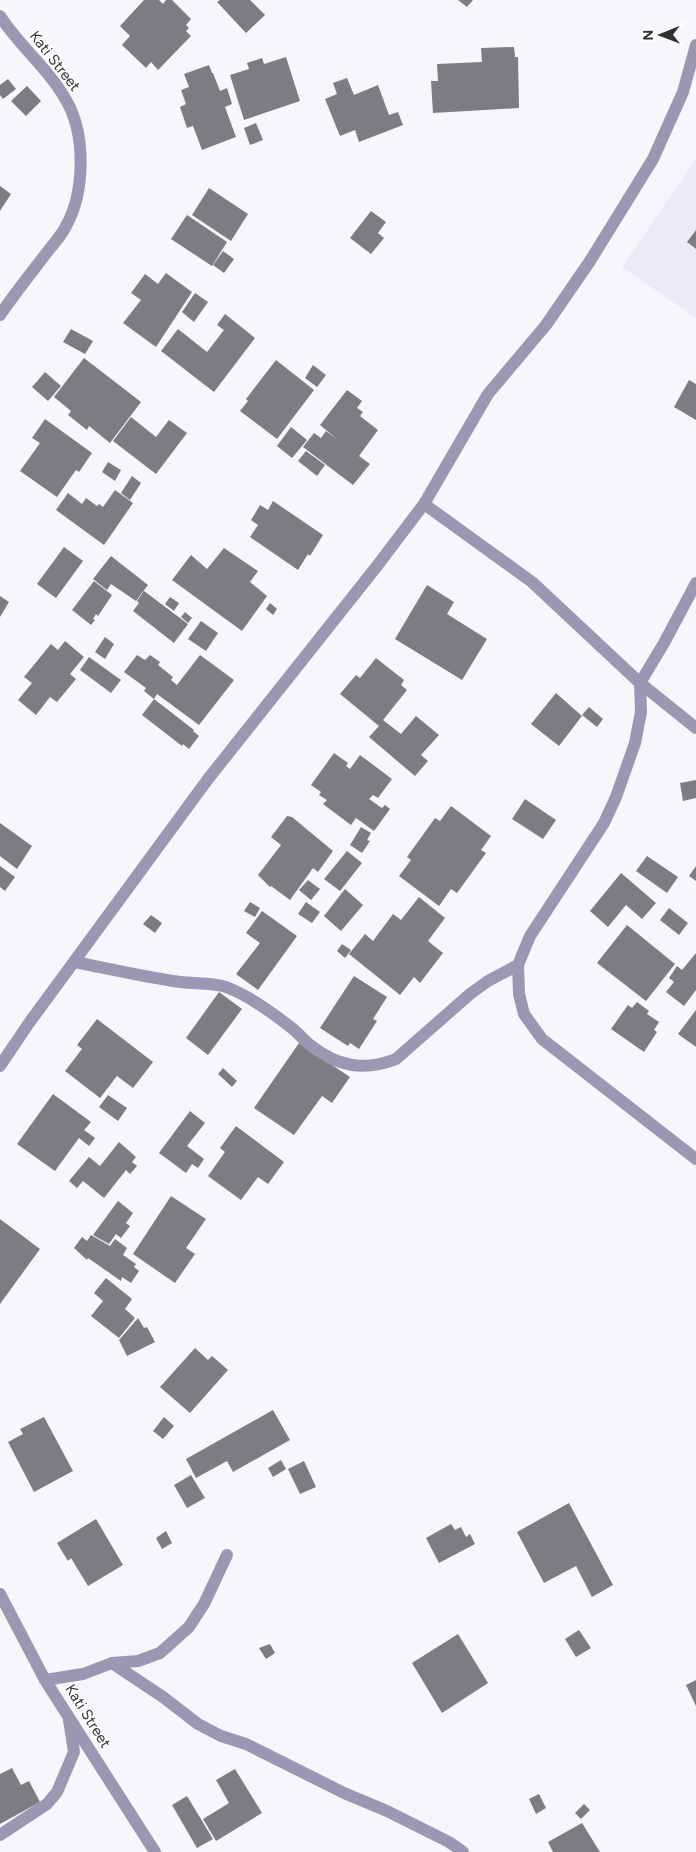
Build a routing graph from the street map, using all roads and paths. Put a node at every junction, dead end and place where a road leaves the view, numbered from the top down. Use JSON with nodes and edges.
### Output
{"nodes":[{"id":1,"x":0,"y":16,"type":"edge"},
{"id":2,"x":696,"y":45,"type":"edge"},
{"id":3,"x":0,"y":315,"type":"edge"},
{"id":4,"x":424,"y":504,"type":"junction"},
{"id":5,"x":696,"y":583,"type":"edge"},
{"id":6,"x":640,"y":683,"type":"junction"},
{"id":7,"x":696,"y":728,"type":"edge"},
{"id":8,"x":75,"y":962,"type":"junction"},
{"id":9,"x":518,"y":965,"type":"junction"},
{"id":10,"x":0,"y":1066,"type":"edge"},
{"id":11,"x":696,"y":1159,"type":"edge"},
{"id":12,"x":227,"y":1555,"type":"dead end"},
{"id":13,"x":0,"y":1594,"type":"edge"},
{"id":14,"x":112,"y":1662,"type":"junction"},
{"id":15,"x":46,"y":1680,"type":"junction"},
{"id":16,"x":68,"y":1716,"type":"junction"},
{"id":17,"x":0,"y":1835,"type":"edge"},
{"id":18,"x":155,"y":1852,"type":"edge"},
{"id":19,"x":463,"y":1852,"type":"edge"}],
"edges":[{"from":1,"to":3,"type":"street","name":"Kati Street"},
{"from":2,"to":4,"type":"street"},
{"from":4,"to":6,"type":"street"},
{"from":4,"to":8,"type":"street"},
{"from":5,"to":6,"type":"street"},
{"from":6,"to":7,"type":"street"},
{"from":6,"to":9,"type":"street"},
{"from":8,"to":9,"type":"street"},
{"from":8,"to":10,"type":"street"},
{"from":9,"to":11,"type":"street"},
{"from":12,"to":14,"type":"street"},
{"from":13,"to":15,"type":"street","name":"Kati Street"},
{"from":14,"to":15,"type":"street"},
{"from":14,"to":19,"type":"street"},
{"from":15,"to":16,"type":"street","name":"Kati Street"},
{"from":16,"to":17,"type":"street"},
{"from":16,"to":18,"type":"street","name":"Kati Street"}]}
